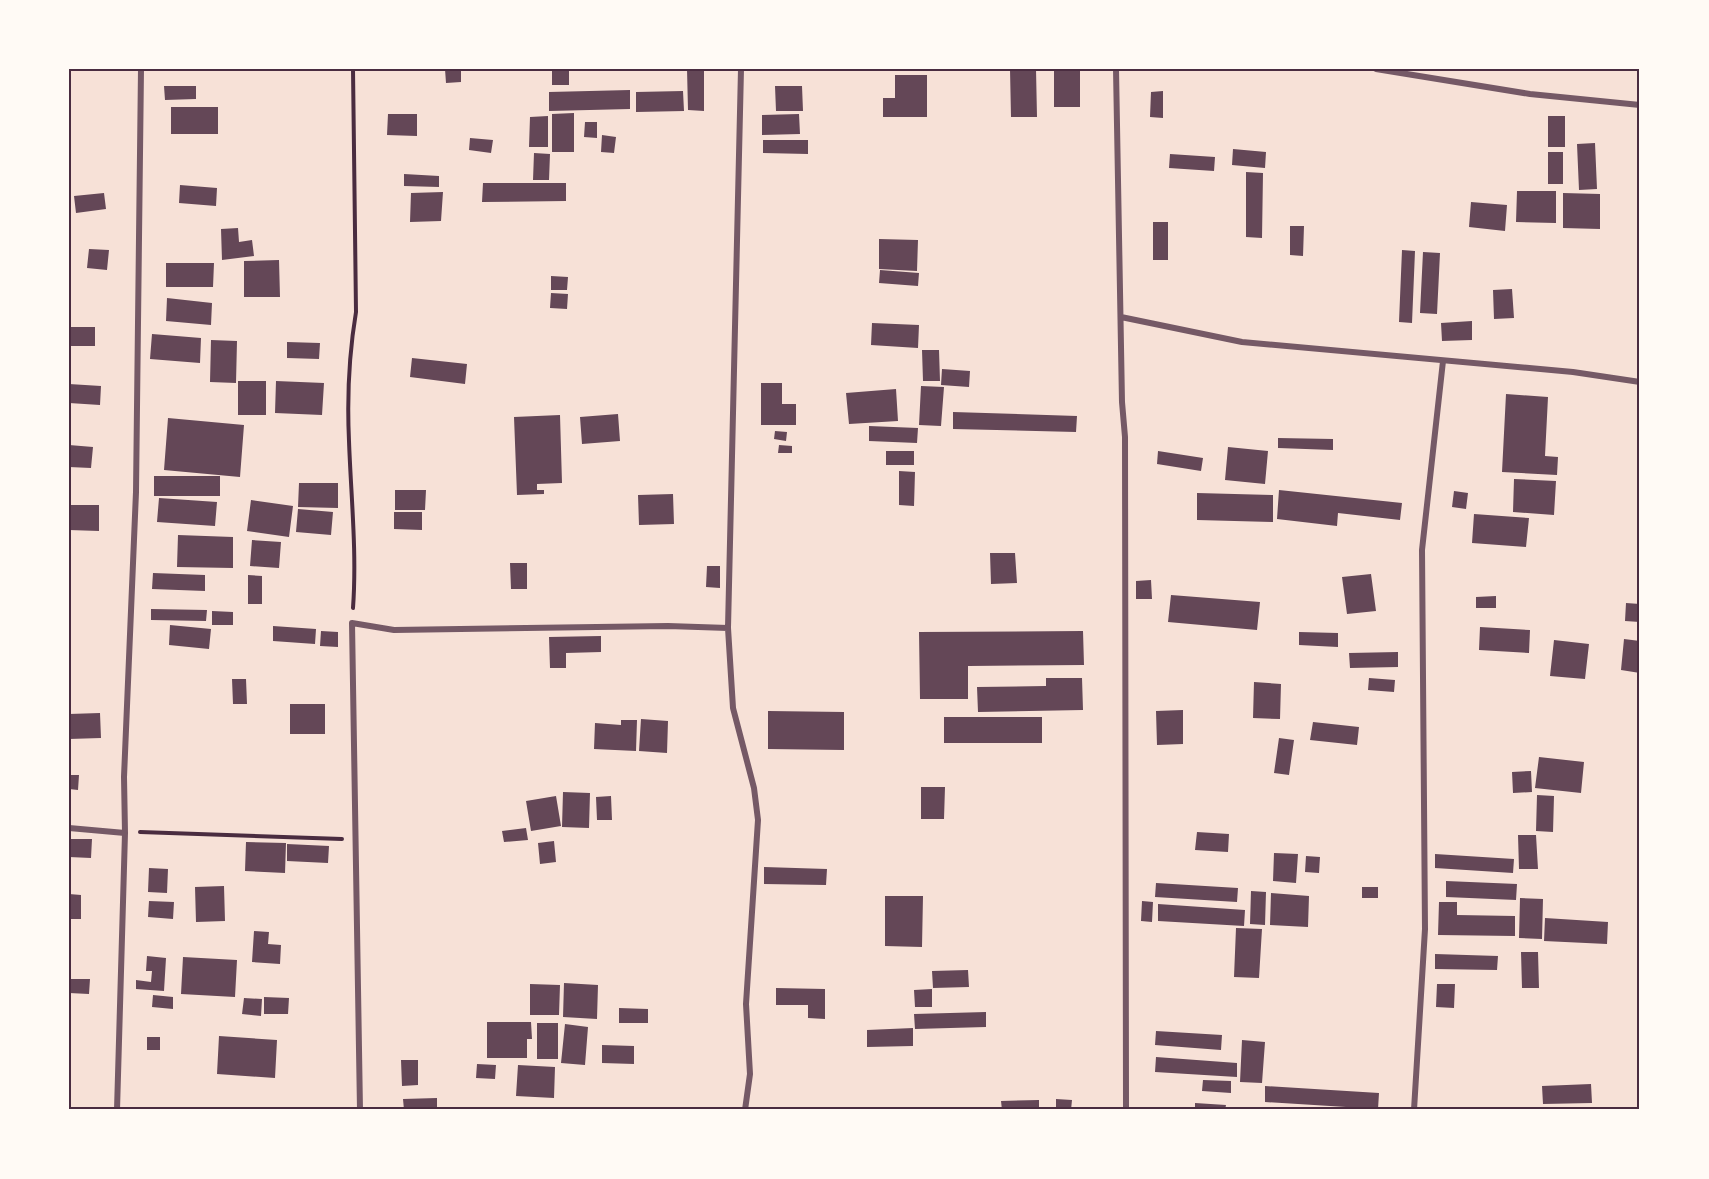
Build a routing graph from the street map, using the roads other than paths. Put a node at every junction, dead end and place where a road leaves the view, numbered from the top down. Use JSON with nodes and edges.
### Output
{"nodes":[{"id":1,"x":141,"y":69,"type":"edge"},
{"id":2,"x":741,"y":69,"type":"edge"},
{"id":3,"x":1116,"y":69,"type":"edge"},
{"id":4,"x":1376,"y":69,"type":"edge"},
{"id":5,"x":1640,"y":105,"type":"edge"},
{"id":6,"x":1120,"y":317,"type":"junction"},
{"id":7,"x":1443,"y":361,"type":"junction"},
{"id":8,"x":1640,"y":382,"type":"edge"},
{"id":9,"x":728,"y":628,"type":"junction"},
{"id":10,"x":69,"y":828,"type":"edge"},
{"id":11,"x":125,"y":833,"type":"junction"},
{"id":12,"x":117,"y":1110,"type":"edge"},
{"id":13,"x":360,"y":1110,"type":"edge"},
{"id":14,"x":744,"y":1110,"type":"edge"},
{"id":15,"x":1126,"y":1110,"type":"edge"},
{"id":16,"x":1414,"y":1110,"type":"edge"}],
"edges":[{"from":1,"to":11,"type":"street"},
{"from":2,"to":9,"type":"street"},
{"from":3,"to":6,"type":"street"},
{"from":4,"to":5,"type":"street"},
{"from":6,"to":7,"type":"street"},
{"from":6,"to":15,"type":"street"},
{"from":7,"to":8,"type":"street"},
{"from":7,"to":16,"type":"street"},
{"from":9,"to":13,"type":"street"},
{"from":9,"to":14,"type":"street"},
{"from":10,"to":11,"type":"street"},
{"from":11,"to":12,"type":"street"}]}
